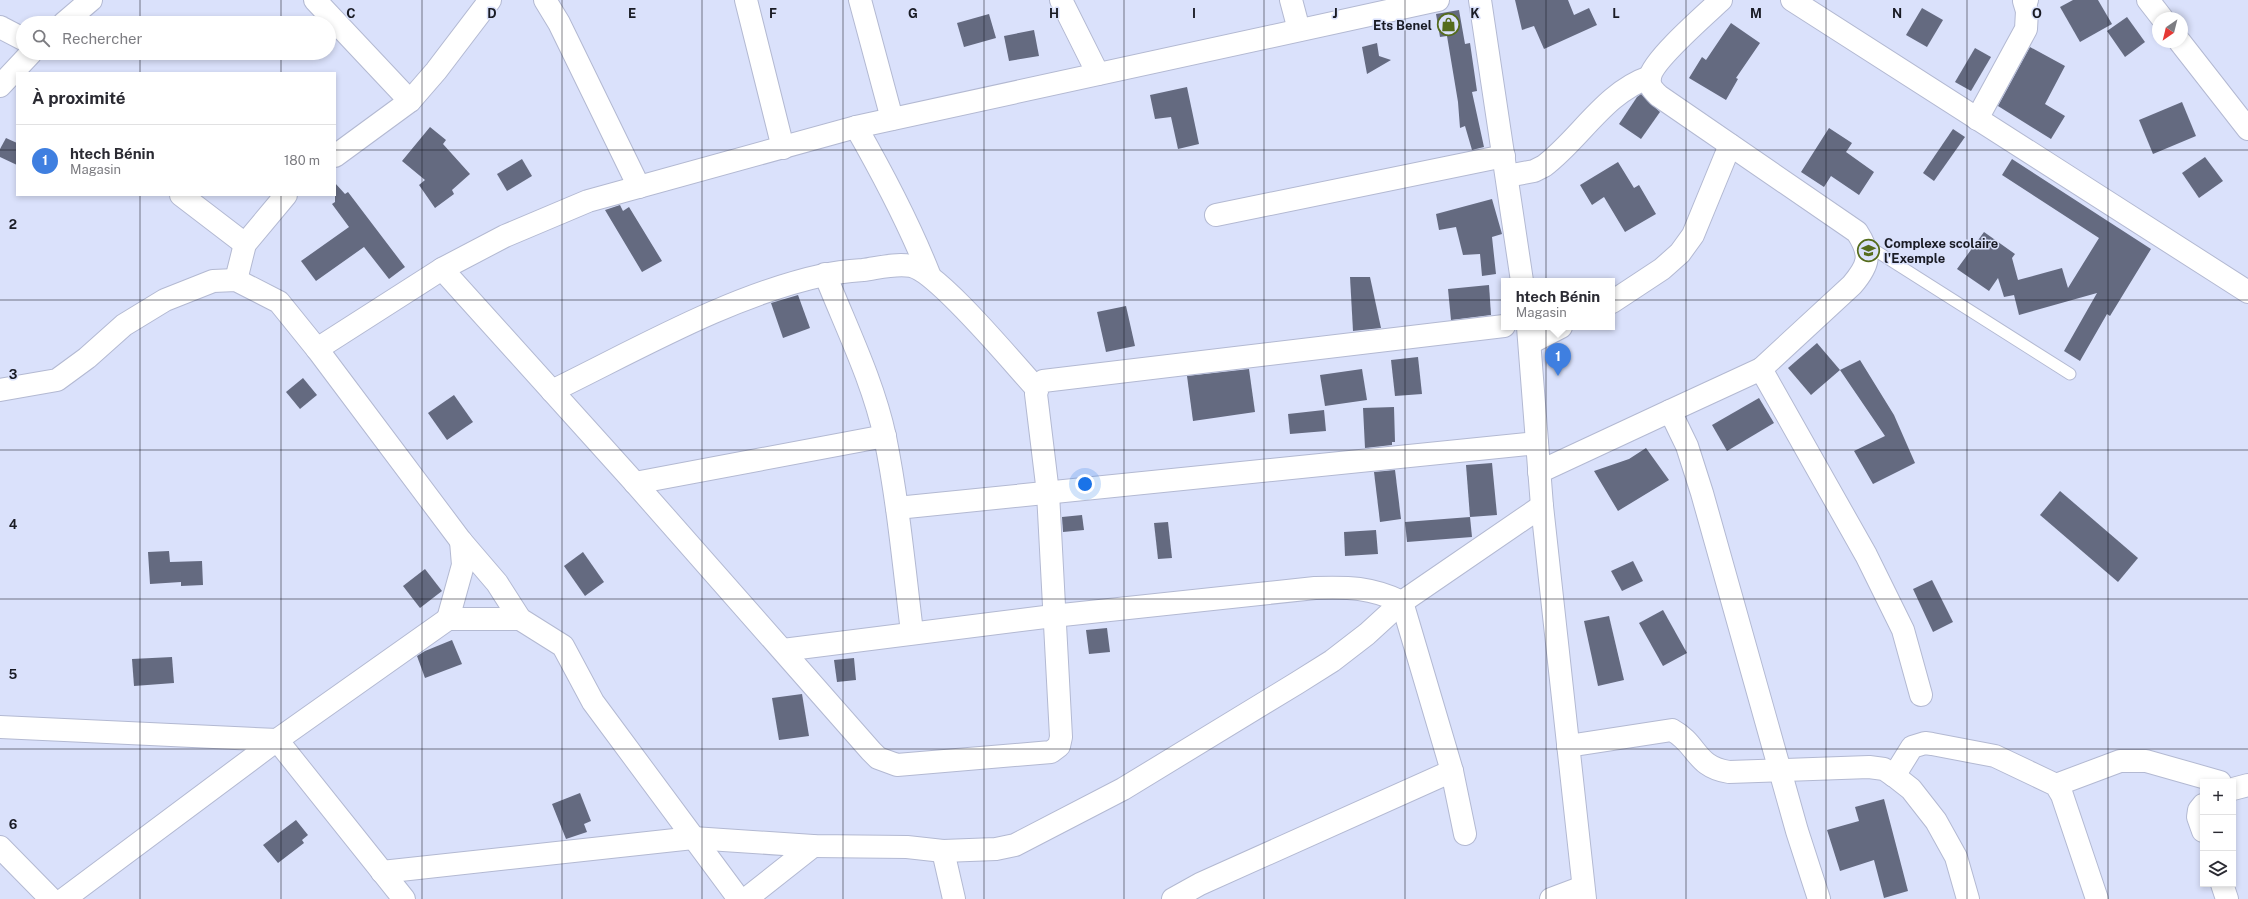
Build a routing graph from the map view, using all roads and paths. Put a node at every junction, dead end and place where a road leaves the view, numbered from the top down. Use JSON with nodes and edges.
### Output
{"nodes":[{"id":1,"x":91,"y":0,"type":"edge"},
{"id":2,"x":315,"y":0,"type":"edge"},
{"id":3,"x":490,"y":0,"type":"edge"},
{"id":4,"x":545,"y":0,"type":"edge"},
{"id":5,"x":746,"y":0,"type":"edge"},
{"id":6,"x":860,"y":0,"type":"edge"},
{"id":7,"x":1061,"y":0,"type":"edge"},
{"id":8,"x":1291,"y":0,"type":"edge"},
{"id":9,"x":1438,"y":0,"type":"edge"},
{"id":10,"x":1480,"y":0,"type":"edge"},
{"id":11,"x":1721,"y":0,"type":"edge"},
{"id":12,"x":1792,"y":0,"type":"edge"},
{"id":13,"x":2025,"y":0,"type":"edge"},
{"id":14,"x":2148,"y":0,"type":"edge"},
{"id":15,"x":2157,"y":12,"type":"edge"},
{"id":16,"x":72,"y":16,"type":"edge"},
{"id":17,"x":330,"y":16,"type":"edge"},
{"id":18,"x":336,"y":22,"type":"edge"},
{"id":19,"x":0,"y":27,"type":"edge"},
{"id":20,"x":1299,"y":30,"type":"junction"},
{"id":21,"x":16,"y":36,"type":"edge"},
{"id":22,"x":2185,"y":48,"type":"edge"},
{"id":23,"x":25,"y":60,"type":"edge"},
{"id":24,"x":1098,"y":74,"type":"junction"},
{"id":25,"x":1650,"y":77,"type":"junction"},
{"id":26,"x":10,"y":79,"type":"edge"},
{"id":27,"x":410,"y":101,"type":"junction"},
{"id":28,"x":892,"y":118,"type":"junction"},
{"id":29,"x":1977,"y":119,"type":"junction"},
{"id":30,"x":856,"y":127,"type":"junction"},
{"id":31,"x":2248,"y":129,"type":"edge"},
{"id":32,"x":1730,"y":145,"type":"junction"},
{"id":33,"x":784,"y":148,"type":"junction"},
{"id":34,"x":336,"y":155,"type":"edge"},
{"id":35,"x":1506,"y":166,"type":"junction"},
{"id":36,"x":639,"y":187,"type":"junction"},
{"id":37,"x":182,"y":196,"type":"edge"},
{"id":38,"x":285,"y":196,"type":"edge"},
{"id":39,"x":1216,"y":215,"type":"dead end"},
{"id":40,"x":244,"y":244,"type":"junction"},
{"id":41,"x":1865,"y":244,"type":"junction"},
{"id":42,"x":442,"y":269,"type":"junction"},
{"id":43,"x":825,"y":274,"type":"junction"},
{"id":44,"x":929,"y":274,"type":"junction"},
{"id":45,"x":1522,"y":278,"type":"edge"},
{"id":46,"x":236,"y":280,"type":"junction"},
{"id":47,"x":2248,"y":292,"type":"edge"},
{"id":48,"x":1615,"y":300,"type":"edge"},
{"id":49,"x":1501,"y":326,"type":"edge"},
{"id":50,"x":1549,"y":330,"type":"edge"},
{"id":51,"x":1529,"y":335,"type":"edge"},
{"id":52,"x":317,"y":349,"type":"junction"},
{"id":53,"x":1761,"y":369,"type":"junction"},
{"id":54,"x":2070,"y":374,"type":"dead end"},
{"id":55,"x":1036,"y":388,"type":"junction"},
{"id":56,"x":0,"y":390,"type":"edge"},
{"id":57,"x":552,"y":391,"type":"junction"},
{"id":58,"x":1670,"y":411,"type":"junction"},
{"id":59,"x":885,"y":436,"type":"junction"},
{"id":60,"x":1537,"y":443,"type":"junction"},
{"id":61,"x":1540,"y":472,"type":"junction"},
{"id":62,"x":635,"y":483,"type":"junction"},
{"id":63,"x":1048,"y":493,"type":"junction"},
{"id":64,"x":1542,"y":506,"type":"junction"},
{"id":65,"x":897,"y":508,"type":"junction"},
{"id":66,"x":461,"y":541,"type":"junction"},
{"id":67,"x":1402,"y":602,"type":"junction"},
{"id":68,"x":1053,"y":616,"type":"junction"},
{"id":69,"x":448,"y":619,"type":"junction"},
{"id":70,"x":520,"y":619,"type":"junction"},
{"id":71,"x":912,"y":632,"type":"junction"},
{"id":72,"x":783,"y":650,"type":"junction"},
{"id":73,"x":1921,"y":695,"type":"dead end"},
{"id":74,"x":0,"y":727,"type":"edge"},
{"id":75,"x":277,"y":740,"type":"junction"},
{"id":76,"x":1568,"y":746,"type":"junction"},
{"id":77,"x":1452,"y":771,"type":"junction"},
{"id":78,"x":1781,"y":771,"type":"junction"},
{"id":79,"x":1894,"y":776,"type":"junction"},
{"id":80,"x":2209,"y":779,"type":"edge"},
{"id":81,"x":2056,"y":785,"type":"junction"},
{"id":82,"x":2200,"y":808,"type":"edge"},
{"id":83,"x":2200,"y":823,"type":"edge"},
{"id":84,"x":1465,"y":834,"type":"dead end"},
{"id":85,"x":693,"y":838,"type":"junction"},
{"id":86,"x":0,"y":846,"type":"edge"},
{"id":87,"x":813,"y":846,"type":"junction"},
{"id":88,"x":943,"y":851,"type":"junction"},
{"id":89,"x":382,"y":872,"type":"junction"},
{"id":90,"x":2223,"y":887,"type":"edge"},
{"id":91,"x":1584,"y":893,"type":"edge"},
{"id":92,"x":51,"y":899,"type":"edge"},
{"id":93,"x":64,"y":899,"type":"edge"},
{"id":94,"x":404,"y":899,"type":"edge"},
{"id":95,"x":739,"y":899,"type":"edge"},
{"id":96,"x":746,"y":899,"type":"edge"},
{"id":97,"x":954,"y":899,"type":"edge"},
{"id":98,"x":1173,"y":899,"type":"edge"},
{"id":99,"x":1551,"y":899,"type":"edge"},
{"id":100,"x":1819,"y":899,"type":"edge"},
{"id":101,"x":1968,"y":899,"type":"edge"},
{"id":102,"x":2097,"y":899,"type":"edge"},
{"id":103,"x":2227,"y":899,"type":"edge"}],
"edges":[{"from":1,"to":16,"type":"street"},
{"from":2,"to":17,"type":"street"},
{"from":3,"to":27,"type":"street"},
{"from":4,"to":36,"type":"street"},
{"from":5,"to":33,"type":"street"},
{"from":6,"to":28,"type":"street"},
{"from":7,"to":24,"type":"street"},
{"from":8,"to":20,"type":"street"},
{"from":9,"to":20,"type":"street"},
{"from":10,"to":35,"type":"street"},
{"from":11,"to":25,"type":"street"},
{"from":12,"to":29,"type":"street"},
{"from":13,"to":29,"type":"street"},
{"from":14,"to":15,"type":"street"},
{"from":18,"to":27,"type":"street"},
{"from":19,"to":21,"type":"street"},
{"from":20,"to":24,"type":"street"},
{"from":22,"to":31,"type":"street"},
{"from":23,"to":26,"type":"street"},
{"from":24,"to":28,"type":"street"},
{"from":25,"to":32,"type":"street"},
{"from":25,"to":35,"type":"street"},
{"from":27,"to":34,"type":"street"},
{"from":28,"to":30,"type":"street"},
{"from":29,"to":47,"type":"street"},
{"from":30,"to":33,"type":"street"},
{"from":30,"to":44,"type":"street"},
{"from":32,"to":41,"type":"street"},
{"from":32,"to":48,"type":"street"},
{"from":33,"to":36,"type":"street"},
{"from":35,"to":39,"type":"street"},
{"from":35,"to":45,"type":"street"},
{"from":36,"to":42,"type":"street"},
{"from":37,"to":40,"type":"street"},
{"from":38,"to":40,"type":"street"},
{"from":40,"to":46,"type":"street"},
{"from":41,"to":53,"type":"street"},
{"from":41,"to":54,"type":"lane"},
{"from":42,"to":52,"type":"street"},
{"from":42,"to":57,"type":"street"},
{"from":43,"to":44,"type":"street"},
{"from":43,"to":57,"type":"street"},
{"from":43,"to":59,"type":"street"},
{"from":44,"to":55,"type":"street"},
{"from":46,"to":52,"type":"street"},
{"from":46,"to":56,"type":"street"},
{"from":49,"to":55,"type":"street"},
{"from":50,"to":51,"type":"street"},
{"from":51,"to":60,"type":"street"},
{"from":52,"to":66,"type":"street"},
{"from":53,"to":58,"type":"street"},
{"from":53,"to":73,"type":"street"},
{"from":55,"to":63,"type":"street"},
{"from":57,"to":62,"type":"street"},
{"from":58,"to":61,"type":"street"},
{"from":58,"to":78,"type":"street"},
{"from":59,"to":62,"type":"street"},
{"from":59,"to":65,"type":"street"},
{"from":60,"to":61,"type":"street"},
{"from":60,"to":63,"type":"street"},
{"from":61,"to":64,"type":"street"},
{"from":62,"to":72,"type":"street"},
{"from":63,"to":65,"type":"street"},
{"from":63,"to":68,"type":"street"},
{"from":64,"to":67,"type":"street"},
{"from":64,"to":76,"type":"street"},
{"from":65,"to":71,"type":"street"},
{"from":66,"to":69,"type":"street"},
{"from":66,"to":70,"type":"street"},
{"from":67,"to":68,"type":"street"},
{"from":67,"to":77,"type":"street"},
{"from":67,"to":88,"type":"street"},
{"from":68,"to":71,"type":"street"},
{"from":68,"to":72,"type":"street"},
{"from":69,"to":70,"type":"street"},
{"from":69,"to":75,"type":"street"},
{"from":70,"to":85,"type":"street"},
{"from":71,"to":72,"type":"street"},
{"from":74,"to":75,"type":"street"},
{"from":75,"to":89,"type":"street"},
{"from":75,"to":93,"type":"street"},
{"from":76,"to":78,"type":"street"},
{"from":76,"to":91,"type":"street"},
{"from":77,"to":84,"type":"street"},
{"from":77,"to":98,"type":"street"},
{"from":78,"to":79,"type":"street"},
{"from":78,"to":100,"type":"street"},
{"from":79,"to":81,"type":"street"},
{"from":79,"to":101,"type":"street"},
{"from":80,"to":81,"type":"street"},
{"from":81,"to":102,"type":"street"},
{"from":82,"to":83,"type":"street"},
{"from":85,"to":87,"type":"street"},
{"from":85,"to":89,"type":"street"},
{"from":85,"to":95,"type":"street"},
{"from":86,"to":92,"type":"street"},
{"from":87,"to":88,"type":"street"},
{"from":87,"to":96,"type":"street"},
{"from":88,"to":97,"type":"street"},
{"from":89,"to":94,"type":"street"},
{"from":90,"to":103,"type":"street"},
{"from":91,"to":99,"type":"street"}]}
